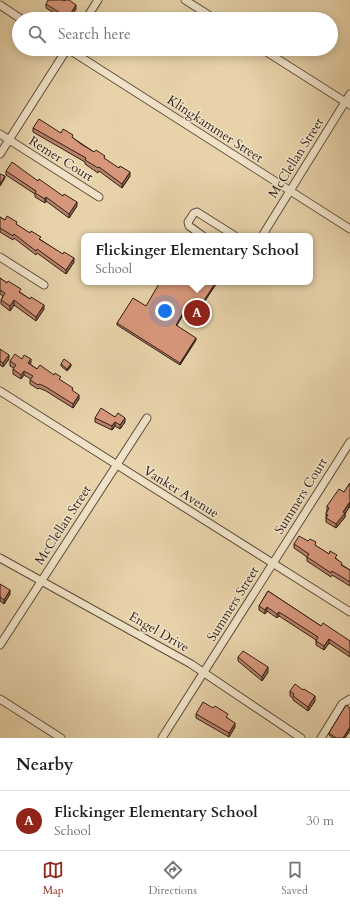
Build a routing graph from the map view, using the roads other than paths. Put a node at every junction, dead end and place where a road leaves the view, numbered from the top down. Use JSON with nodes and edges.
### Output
{"nodes":[{"id":1,"x":98,"y":0,"type":"edge"},
{"id":2,"x":185,"y":0,"type":"edge"},
{"id":3,"x":0,"y":5,"type":"edge"},
{"id":4,"x":90,"y":12,"type":"edge"},
{"id":5,"x":204,"y":12,"type":"edge"},
{"id":6,"x":12,"y":13,"type":"edge"},
{"id":7,"x":63,"y":56,"type":"edge"},
{"id":8,"x":78,"y":56,"type":"edge"},
{"id":9,"x":273,"y":56,"type":"edge"},
{"id":10,"x":350,"y":94,"type":"edge"},
{"id":11,"x":348,"y":103,"type":"edge"},
{"id":12,"x":0,"y":134,"type":"edge"},
{"id":13,"x":9,"y":140,"type":"junction"},
{"id":14,"x":0,"y":154,"type":"edge"},
{"id":15,"x":290,"y":190,"type":"junction"},
{"id":16,"x":99,"y":198,"type":"dead end"},
{"id":17,"x":350,"y":229,"type":"edge"},
{"id":18,"x":199,"y":233,"type":"edge"},
{"id":19,"x":230,"y":233,"type":"edge"},
{"id":20,"x":264,"y":233,"type":"edge"},
{"id":21,"x":0,"y":256,"type":"edge"},
{"id":22,"x":44,"y":285,"type":"dead end"},
{"id":23,"x":0,"y":391,"type":"edge"},
{"id":24,"x":147,"y":418,"type":"dead end"},
{"id":25,"x":350,"y":442,"type":"edge"},
{"id":26,"x":116,"y":465,"type":"junction"},
{"id":27,"x":0,"y":558,"type":"edge"},
{"id":28,"x":273,"y":564,"type":"junction"},
{"id":29,"x":41,"y":581,"type":"junction"},
{"id":30,"x":350,"y":612,"type":"edge"},
{"id":31,"x":0,"y":645,"type":"edge"},
{"id":32,"x":204,"y":672,"type":"junction"},
{"id":33,"x":0,"y":699,"type":"edge"},
{"id":34,"x":350,"y":699,"type":"edge"},
{"id":35,"x":61,"y":738,"type":"edge"},
{"id":36,"x":162,"y":738,"type":"edge"},
{"id":37,"x":301,"y":738,"type":"edge"},
{"id":38,"x":321,"y":738,"type":"edge"}],
"edges":[{"from":1,"to":4,"type":"street"},
{"from":2,"to":5,"type":"street"},
{"from":3,"to":6,"type":"street"},
{"from":7,"to":13,"type":"street"},
{"from":8,"to":15,"type":"street","name":"Klingkammer Street"},
{"from":9,"to":11,"type":"street"},
{"from":10,"to":11,"type":"street","name":"McClellan Street"},
{"from":11,"to":15,"type":"street","name":"McClellan Street"},
{"from":12,"to":13,"type":"street","name":"Remer Court"},
{"from":13,"to":14,"type":"street"},
{"from":13,"to":16,"type":"street","name":"Remer Court"},
{"from":15,"to":17,"type":"street","name":"Klingkammer Street"},
{"from":15,"to":20,"type":"street","name":"McClellan Street"},
{"from":18,"to":19,"type":"street"},
{"from":21,"to":22,"type":"street"},
{"from":23,"to":26,"type":"street","name":"Vanker Avenue"},
{"from":24,"to":26,"type":"street","name":"McClellan Street"},
{"from":25,"to":28,"type":"street","name":"Summers Court"},
{"from":26,"to":28,"type":"street","name":"Vanker Avenue"},
{"from":26,"to":29,"type":"street","name":"McClellan Street"},
{"from":27,"to":29,"type":"street","name":"Engel Drive"},
{"from":28,"to":30,"type":"street","name":"Vanker Avenue"},
{"from":28,"to":32,"type":"street","name":"Summers Street"},
{"from":29,"to":31,"type":"street","name":"McClellan Street"},
{"from":29,"to":32,"type":"street","name":"Engel Drive"},
{"from":32,"to":36,"type":"street","name":"Summers Street"},
{"from":32,"to":37,"type":"street","name":"Engel Drive"},
{"from":33,"to":35,"type":"street"},
{"from":34,"to":38,"type":"street"}]}
